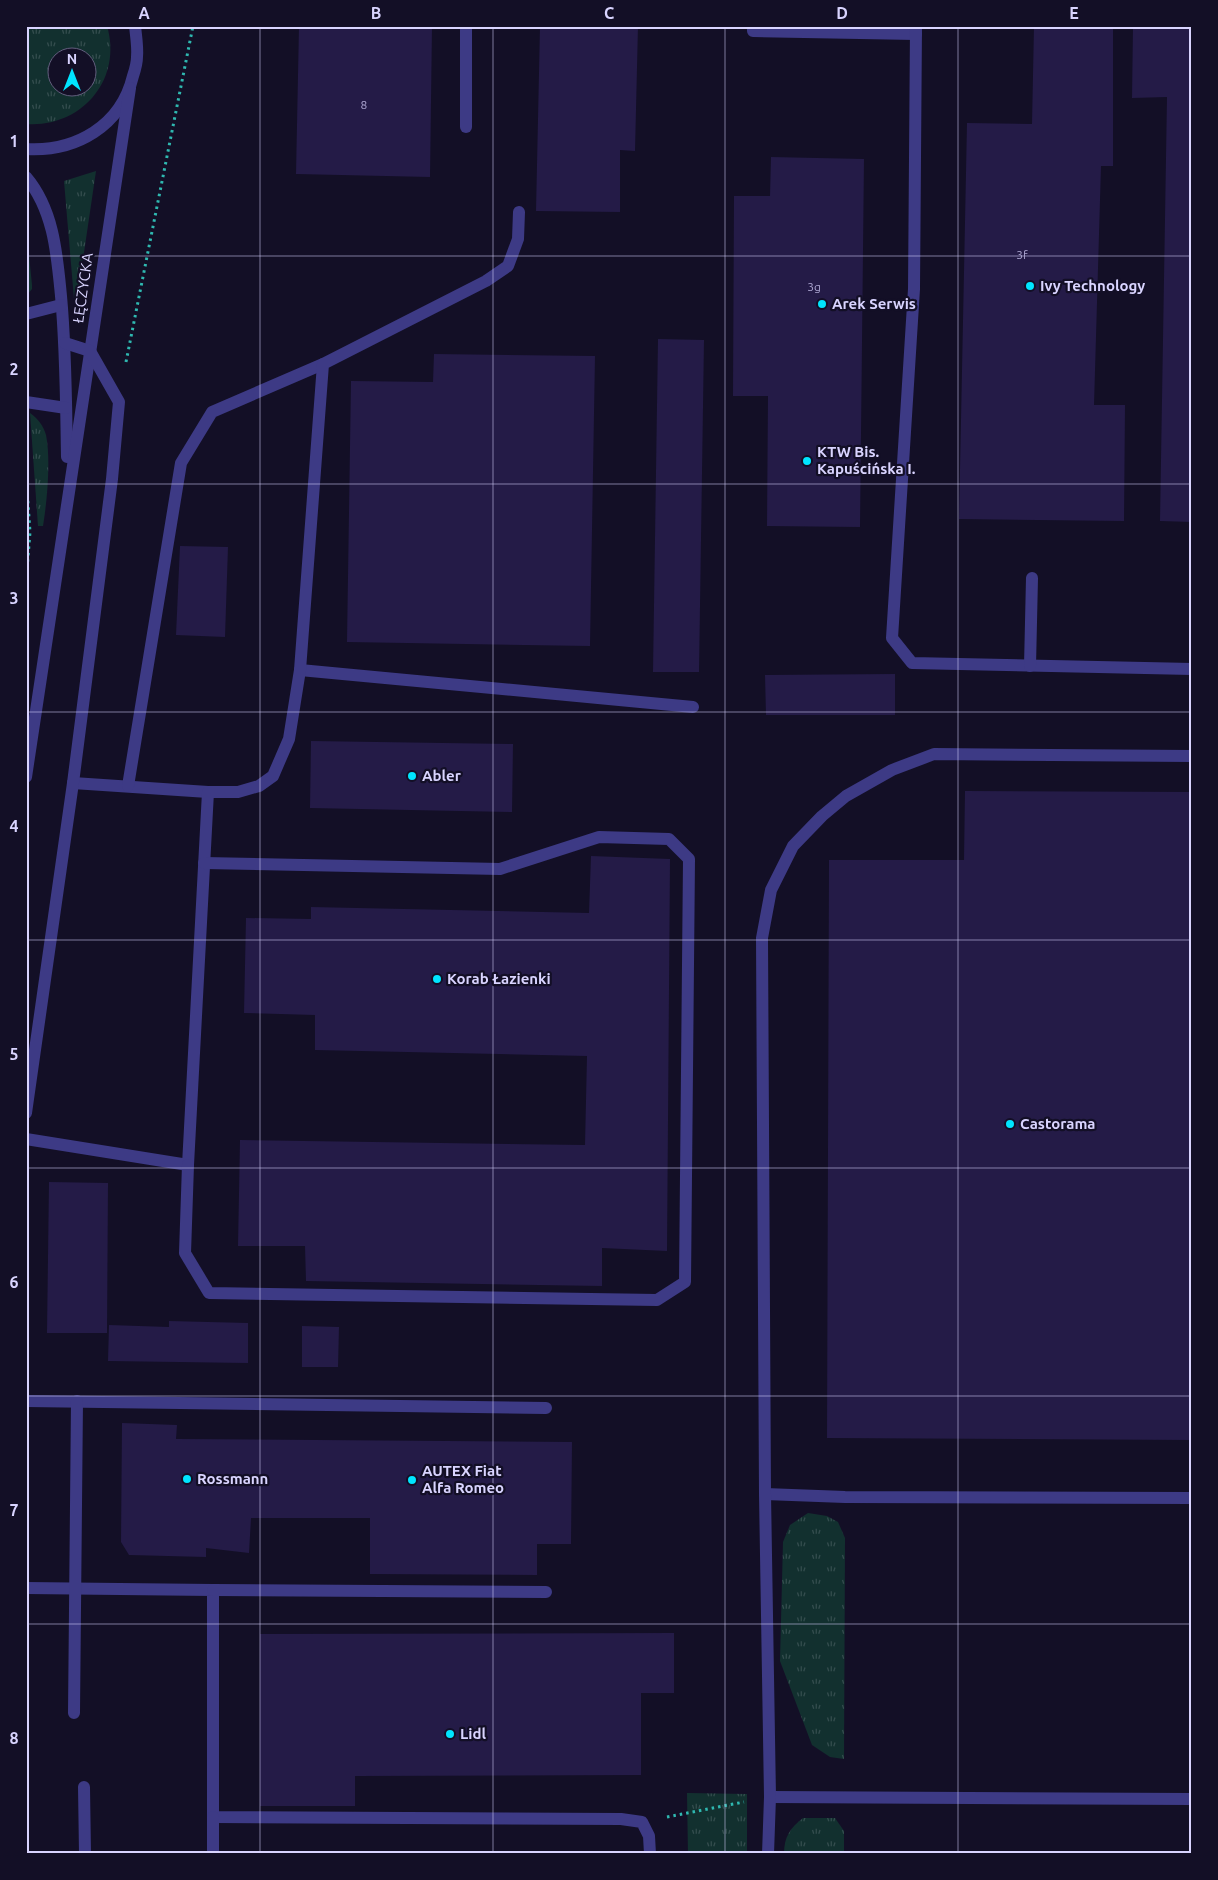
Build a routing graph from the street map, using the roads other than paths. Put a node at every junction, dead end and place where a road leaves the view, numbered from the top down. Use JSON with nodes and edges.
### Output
{"nodes":[{"id":1,"x":135,"y":26,"type":"edge"},
{"id":2,"x":143,"y":26,"type":"edge"},
{"id":3,"x":466,"y":26,"type":"edge"},
{"id":4,"x":753,"y":26,"type":"edge"},
{"id":5,"x":916,"y":30,"type":"edge"},
{"id":6,"x":138,"y":58,"type":"junction"},
{"id":7,"x":130,"y":88,"type":"junction"},
{"id":8,"x":466,"y":127,"type":"dead end"},
{"id":9,"x":26,"y":149,"type":"edge"},
{"id":10,"x":26,"y":177,"type":"edge"},
{"id":11,"x":520,"y":212,"type":"dead end"},
{"id":12,"x":61,"y":305,"type":"junction"},
{"id":13,"x":26,"y":314,"type":"edge"},
{"id":14,"x":65,"y":342,"type":"junction"},
{"id":15,"x":90,"y":351,"type":"junction"},
{"id":16,"x":323,"y":364,"type":"junction"},
{"id":17,"x":26,"y":402,"type":"edge"},
{"id":18,"x":66,"y":408,"type":"junction"},
{"id":19,"x":68,"y":492,"type":"junction"},
{"id":20,"x":1032,"y":578,"type":"dead end"},
{"id":21,"x":1030,"y":666,"type":"junction"},
{"id":22,"x":300,"y":670,"type":"junction"},
{"id":23,"x":1192,"y":670,"type":"edge"},
{"id":24,"x":693,"y":708,"type":"dead end"},
{"id":25,"x":1192,"y":756,"type":"edge"},
{"id":26,"x":26,"y":777,"type":"edge"},
{"id":27,"x":73,"y":783,"type":"junction"},
{"id":28,"x":128,"y":786,"type":"junction"},
{"id":29,"x":208,"y":792,"type":"junction"},
{"id":30,"x":204,"y":863,"type":"junction"},
{"id":31,"x":26,"y":1113,"type":"edge"},
{"id":32,"x":26,"y":1139,"type":"edge"},
{"id":33,"x":188,"y":1165,"type":"junction"},
{"id":34,"x":26,"y":1401,"type":"edge"},
{"id":35,"x":76,"y":1401,"type":"junction"},
{"id":36,"x":546,"y":1408,"type":"dead end"},
{"id":37,"x":765,"y":1494,"type":"junction"},
{"id":38,"x":1192,"y":1498,"type":"edge"},
{"id":39,"x":26,"y":1588,"type":"edge"},
{"id":40,"x":74,"y":1588,"type":"junction"},
{"id":41,"x":213,"y":1590,"type":"junction"},
{"id":42,"x":546,"y":1592,"type":"dead end"},
{"id":43,"x":74,"y":1713,"type":"dead end"},
{"id":44,"x":84,"y":1787,"type":"dead end"},
{"id":45,"x":770,"y":1797,"type":"junction"},
{"id":46,"x":1192,"y":1799,"type":"edge"},
{"id":47,"x":213,"y":1817,"type":"junction"},
{"id":48,"x":86,"y":1854,"type":"edge"},
{"id":49,"x":213,"y":1854,"type":"edge"},
{"id":50,"x":650,"y":1854,"type":"edge"},
{"id":51,"x":768,"y":1854,"type":"edge"}],
"edges":[{"from":1,"to":6,"type":"street"},
{"from":2,"to":6,"type":"street"},
{"from":3,"to":8,"type":"street"},
{"from":4,"to":5,"type":"street"},
{"from":5,"to":21,"type":"street"},
{"from":6,"to":7,"type":"street"},
{"from":7,"to":9,"type":"street"},
{"from":7,"to":15,"type":"street","name":"ŁĘCZYCKA"},
{"from":10,"to":12,"type":"street","name":"ŁĘCZYCKA"},
{"from":11,"to":16,"type":"street"},
{"from":12,"to":13,"type":"street"},
{"from":12,"to":14,"type":"street","name":"ŁĘCZYCKA"},
{"from":14,"to":15,"type":"street"},
{"from":14,"to":18,"type":"street","name":"ŁĘCZYCKA"},
{"from":15,"to":19,"type":"street","name":"ŁĘCZYCKA"},
{"from":15,"to":27,"type":"street"},
{"from":16,"to":22,"type":"street"},
{"from":16,"to":28,"type":"street"},
{"from":17,"to":18,"type":"street"},
{"from":18,"to":19,"type":"street","name":"ŁĘCZYCKA"},
{"from":19,"to":26,"type":"street","name":"ŁĘCZYCKA"},
{"from":20,"to":21,"type":"street"},
{"from":21,"to":23,"type":"street"},
{"from":22,"to":24,"type":"street"},
{"from":22,"to":29,"type":"street"},
{"from":25,"to":37,"type":"street"},
{"from":27,"to":28,"type":"street"},
{"from":27,"to":31,"type":"street"},
{"from":28,"to":29,"type":"street"},
{"from":29,"to":30,"type":"street"},
{"from":30,"to":33,"type":"street"},
{"from":30,"to":33,"type":"street"},
{"from":32,"to":33,"type":"street"},
{"from":34,"to":35,"type":"street"},
{"from":35,"to":36,"type":"street"},
{"from":35,"to":40,"type":"street"},
{"from":37,"to":38,"type":"street"},
{"from":37,"to":45,"type":"street"},
{"from":39,"to":40,"type":"street"},
{"from":40,"to":41,"type":"street"},
{"from":40,"to":43,"type":"street"},
{"from":41,"to":42,"type":"street"},
{"from":41,"to":47,"type":"street"},
{"from":44,"to":48,"type":"street"},
{"from":45,"to":46,"type":"street"},
{"from":45,"to":51,"type":"street"},
{"from":47,"to":49,"type":"street"},
{"from":47,"to":50,"type":"street"}]}
